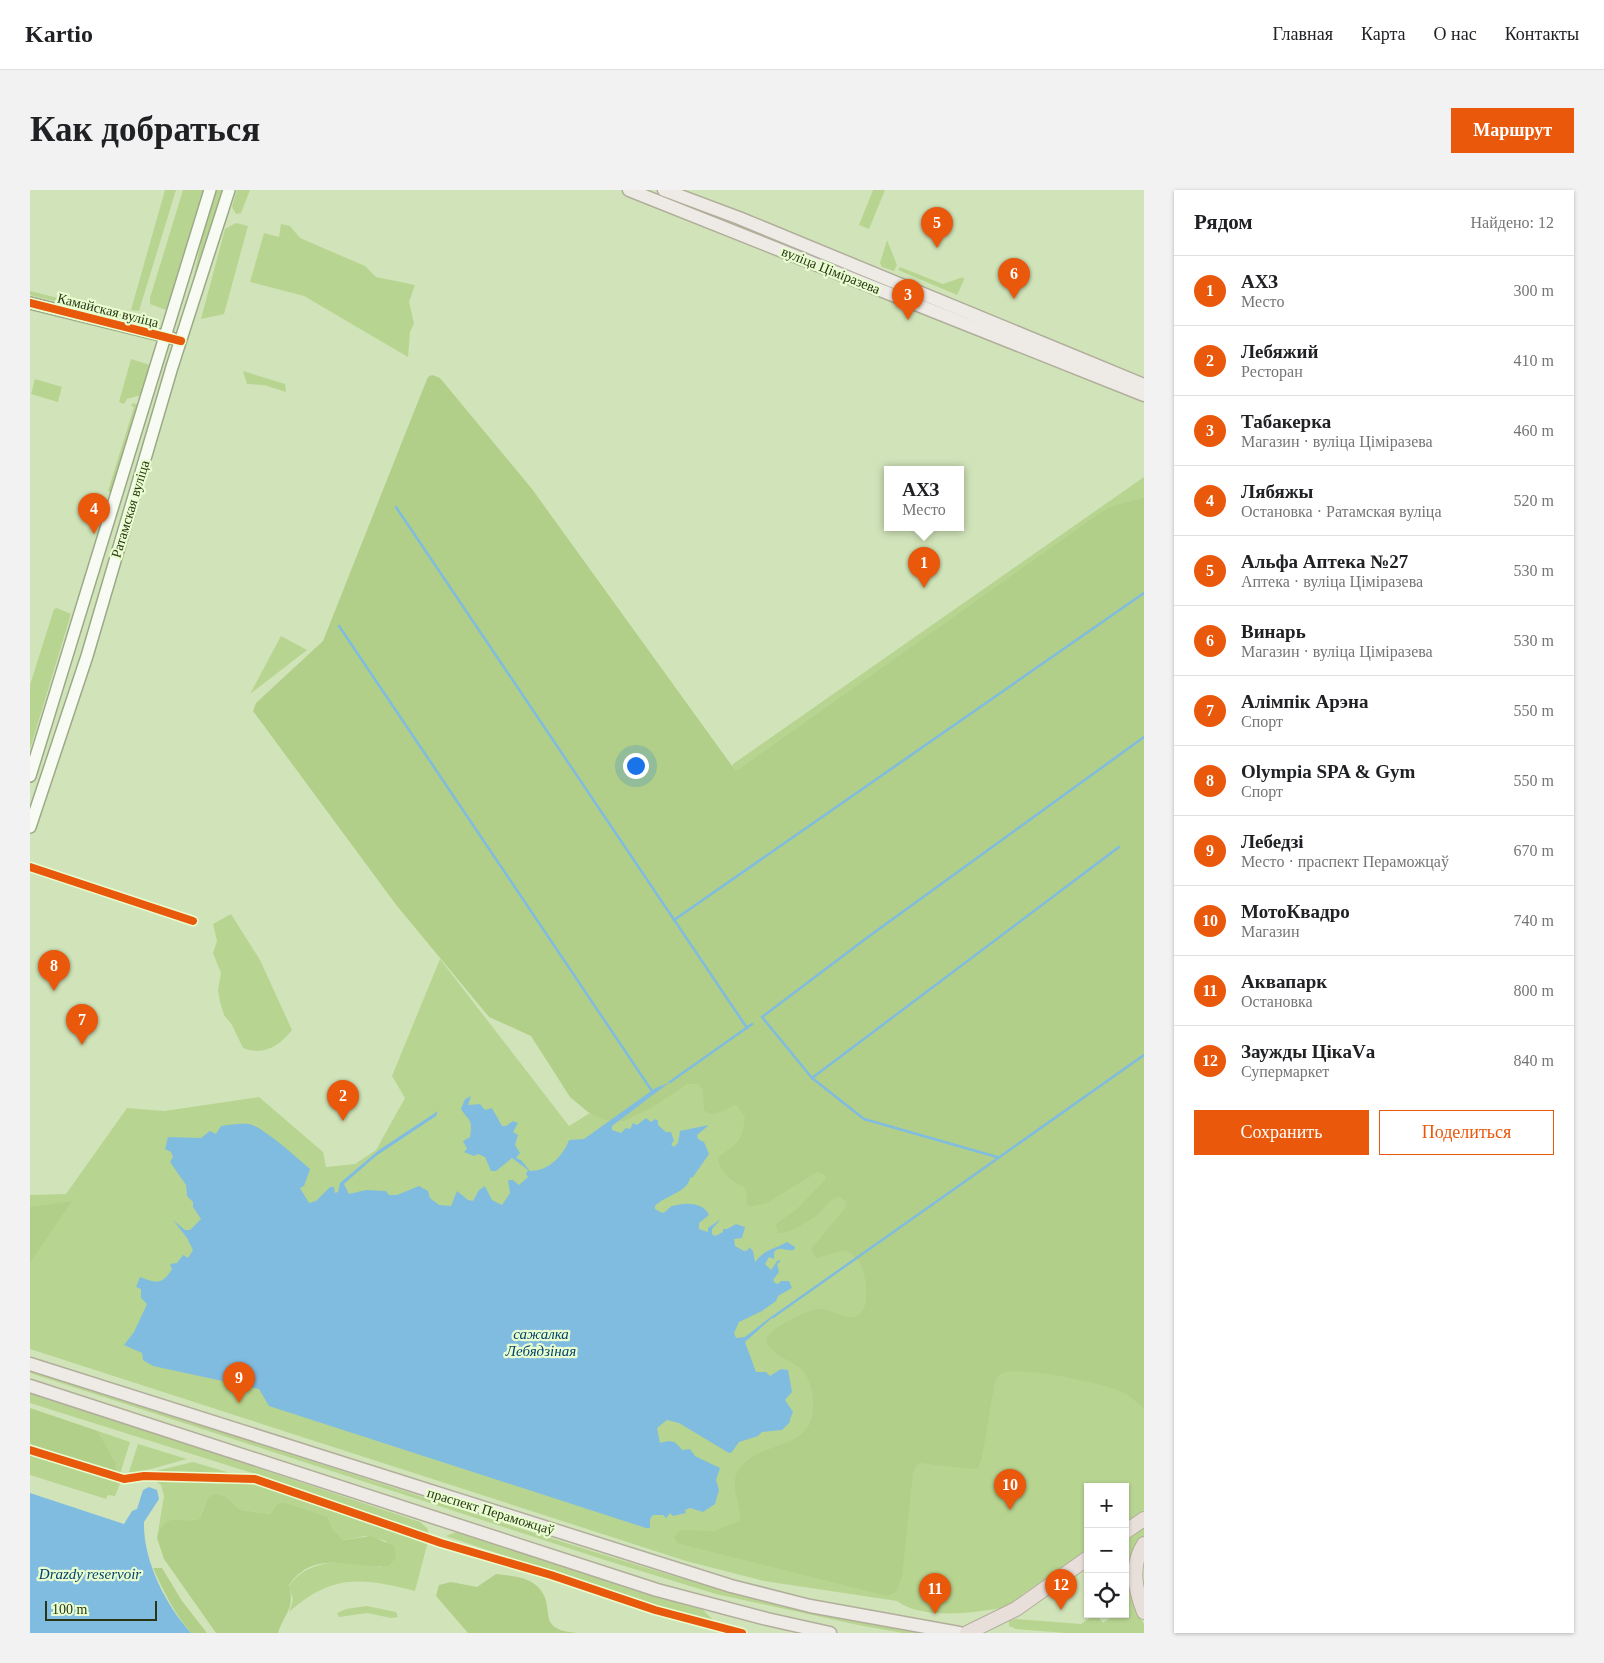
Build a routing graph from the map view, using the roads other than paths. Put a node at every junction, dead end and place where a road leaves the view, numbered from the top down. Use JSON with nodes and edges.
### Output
{"nodes":[{"id":1,"x":210,"y":190,"type":"edge"},
{"id":2,"x":229,"y":190,"type":"edge"},
{"id":3,"x":629,"y":190,"type":"edge"},
{"id":4,"x":664,"y":190,"type":"edge"},
{"id":5,"x":30,"y":303,"type":"edge"},
{"id":6,"x":166,"y":337,"type":"junction"},
{"id":7,"x":181,"y":340,"type":"junction"},
{"id":8,"x":1144,"y":384,"type":"edge"},
{"id":9,"x":1144,"y":395,"type":"edge"},
{"id":10,"x":30,"y":776,"type":"edge"},
{"id":11,"x":30,"y":827,"type":"edge"},
{"id":12,"x":30,"y":867,"type":"edge"},
{"id":13,"x":193,"y":921,"type":"dead end"},
{"id":14,"x":30,"y":1364,"type":"edge"},
{"id":15,"x":30,"y":1386,"type":"edge"},
{"id":16,"x":1144,"y":1519,"type":"edge"},
{"id":17,"x":1129,"y":1529,"type":"edge"},
{"id":18,"x":1144,"y":1544,"type":"edge"},
{"id":19,"x":1084,"y":1561,"type":"edge"},
{"id":20,"x":1144,"y":1612,"type":"edge"},
{"id":21,"x":830,"y":1633,"type":"edge"},
{"id":22,"x":959,"y":1633,"type":"edge"},
{"id":23,"x":967,"y":1633,"type":"edge"}],
"edges":[{"from":1,"to":6,"type":"main road","name":"Ратамская вуліца"},
{"from":2,"to":7,"type":"main road","name":"Ратамская вуліца"},
{"from":3,"to":9,"type":"main road","name":"вуліца Ціміразева"},
{"from":4,"to":8,"type":"main road","name":"вуліца Ціміразева"},
{"from":5,"to":6,"type":"main road","name":"Камайская вуліца"},
{"from":6,"to":7,"type":"main road","name":"Камайская вуліца"},
{"from":6,"to":10,"type":"main road","name":"Ратамская вуліца"},
{"from":7,"to":11,"type":"main road","name":"Ратамская вуліца"},
{"from":12,"to":13,"type":"street"},
{"from":14,"to":22,"type":"main road","name":"праспект Пераможцаў"},
{"from":15,"to":21,"type":"main road","name":"праспект Пераможцаў"},
{"from":16,"to":17,"type":"highway"},
{"from":18,"to":20,"type":"highway"},
{"from":19,"to":23,"type":"highway"}]}
